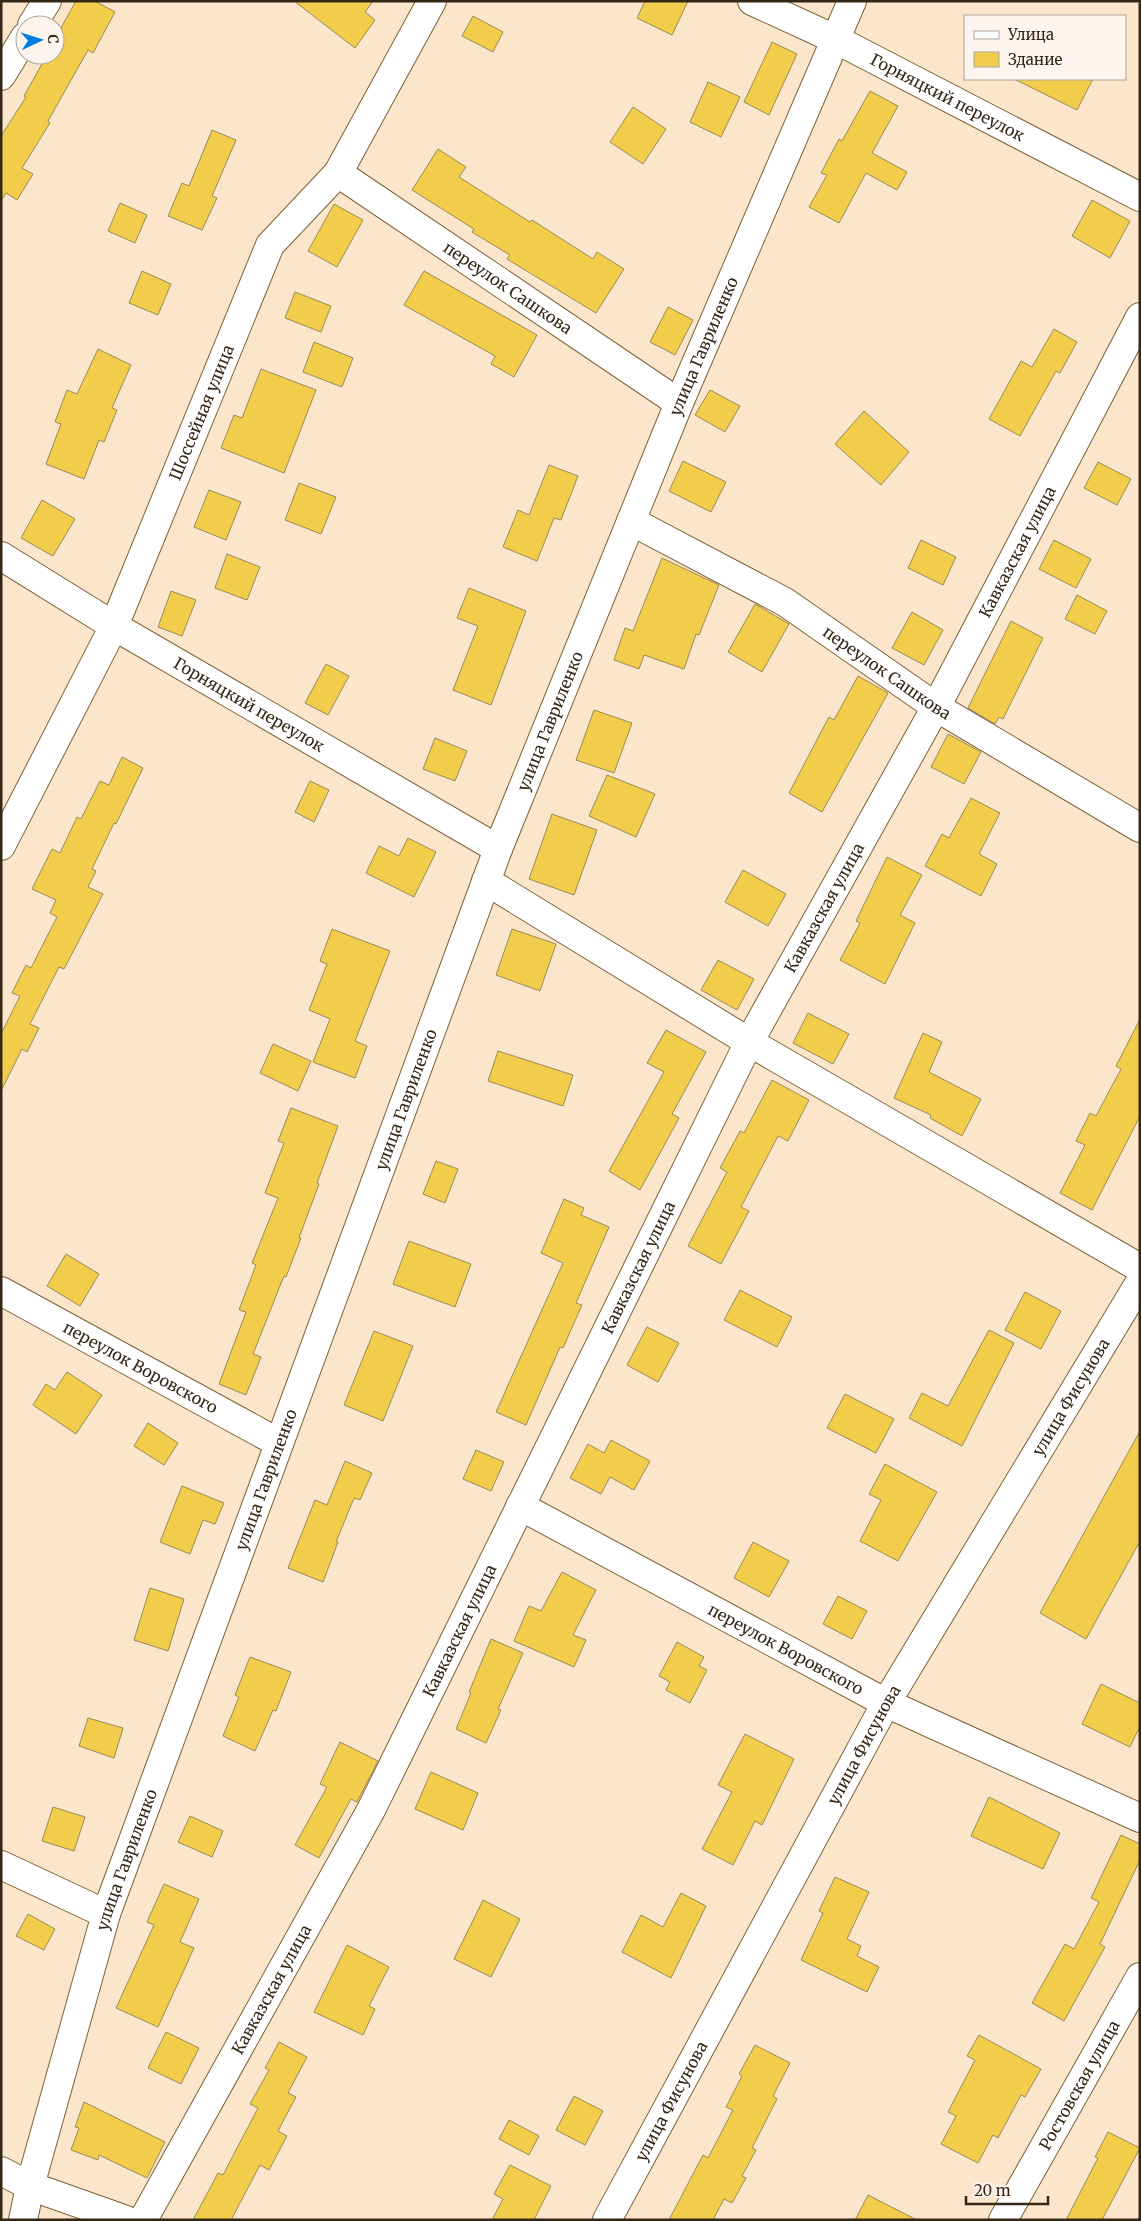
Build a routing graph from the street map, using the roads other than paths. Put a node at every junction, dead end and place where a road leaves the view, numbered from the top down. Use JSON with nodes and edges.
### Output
{"nodes":[{"id":1,"x":47,"y":1,"type":"edge"},
{"id":2,"x":432,"y":1,"type":"edge"},
{"id":3,"x":752,"y":1,"type":"edge"},
{"id":4,"x":852,"y":1,"type":"edge"},
{"id":5,"x":38,"y":15,"type":"edge"},
{"id":6,"x":837,"y":40,"type":"junction"},
{"id":7,"x":15,"y":53,"type":"edge"},
{"id":8,"x":1,"y":76,"type":"edge"},
{"id":9,"x":338,"y":173,"type":"junction"},
{"id":10,"x":1140,"y":197,"type":"edge"},
{"id":11,"x":1140,"y":317,"type":"edge"},
{"id":12,"x":680,"y":402,"type":"junction"},
{"id":13,"x":631,"y":521,"type":"junction"},
{"id":14,"x":1,"y":556,"type":"edge"},
{"id":15,"x":114,"y":626,"type":"junction"},
{"id":16,"x":936,"y":707,"type":"junction"},
{"id":17,"x":1140,"y":828,"type":"edge"},
{"id":18,"x":1,"y":846,"type":"edge"},
{"id":19,"x":498,"y":849,"type":"junction"},
{"id":20,"x":486,"y":881,"type":"junction"},
{"id":21,"x":749,"y":1042,"type":"junction"},
{"id":22,"x":1140,"y":1268,"type":"edge"},
{"id":23,"x":1140,"y":1282,"type":"edge"},
{"id":24,"x":1,"y":1290,"type":"edge"},
{"id":25,"x":280,"y":1443,"type":"junction"},
{"id":26,"x":520,"y":1506,"type":"junction"},
{"id":27,"x":886,"y":1703,"type":"junction"},
{"id":28,"x":1140,"y":1818,"type":"edge"},
{"id":29,"x":1,"y":1865,"type":"edge"},
{"id":30,"x":106,"y":1914,"type":"junction"},
{"id":31,"x":1140,"y":1977,"type":"edge"},
{"id":32,"x":1,"y":2171,"type":"edge"},
{"id":33,"x":30,"y":2186,"type":"junction"},
{"id":34,"x":23,"y":2220,"type":"edge"},
{"id":35,"x":126,"y":2220,"type":"edge"},
{"id":36,"x":143,"y":2220,"type":"edge"},
{"id":37,"x":607,"y":2220,"type":"edge"},
{"id":38,"x":1003,"y":2220,"type":"edge"}],
"edges":[{"from":1,"to":5,"type":"street"},
{"from":2,"to":9,"type":"street","name":"Шоссейная улица"},
{"from":3,"to":6,"type":"street","name":"Горняцкий переулок"},
{"from":4,"to":6,"type":"street","name":"улица Гавриленко"},
{"from":6,"to":10,"type":"street","name":"Горняцкий переулок"},
{"from":6,"to":12,"type":"street","name":"улица Гавриленко"},
{"from":7,"to":8,"type":"street"},
{"from":9,"to":12,"type":"street","name":"переулок Сашкова"},
{"from":9,"to":15,"type":"street","name":"Шоссейная улица"},
{"from":11,"to":16,"type":"street","name":"Кавказская улица"},
{"from":12,"to":13,"type":"street","name":"улица Гавриленко"},
{"from":13,"to":16,"type":"street","name":"переулок Сашкова"},
{"from":13,"to":19,"type":"street","name":"улица Гавриленко"},
{"from":14,"to":15,"type":"street","name":"Горняцкий переулок"},
{"from":15,"to":18,"type":"street","name":"Шоссейная улица"},
{"from":15,"to":19,"type":"street","name":"Горняцкий переулок"},
{"from":16,"to":17,"type":"street","name":"переулок Сашкова"},
{"from":16,"to":21,"type":"street","name":"Кавказская улица"},
{"from":19,"to":20,"type":"street","name":"улица Гавриленко"},
{"from":20,"to":21,"type":"street"},
{"from":20,"to":25,"type":"street","name":"улица Гавриленко"},
{"from":21,"to":22,"type":"street"},
{"from":21,"to":26,"type":"street","name":"Кавказская улица"},
{"from":23,"to":27,"type":"street","name":"улица Фисунова"},
{"from":24,"to":25,"type":"street","name":"переулок Воровского"},
{"from":25,"to":30,"type":"street","name":"улица Гавриленко"},
{"from":26,"to":27,"type":"street","name":"переулок Воровского"},
{"from":26,"to":36,"type":"street","name":"Кавказская улица"},
{"from":27,"to":28,"type":"street","name":"переулок Воровского"},
{"from":27,"to":37,"type":"street","name":"улица Фисунова"},
{"from":29,"to":30,"type":"street"},
{"from":30,"to":33,"type":"street","name":"улица Гавриленко"},
{"from":31,"to":38,"type":"street","name":"Ростовская улица"},
{"from":32,"to":33,"type":"street"},
{"from":33,"to":34,"type":"street","name":"улица Гавриленко"},
{"from":33,"to":35,"type":"street"}]}
